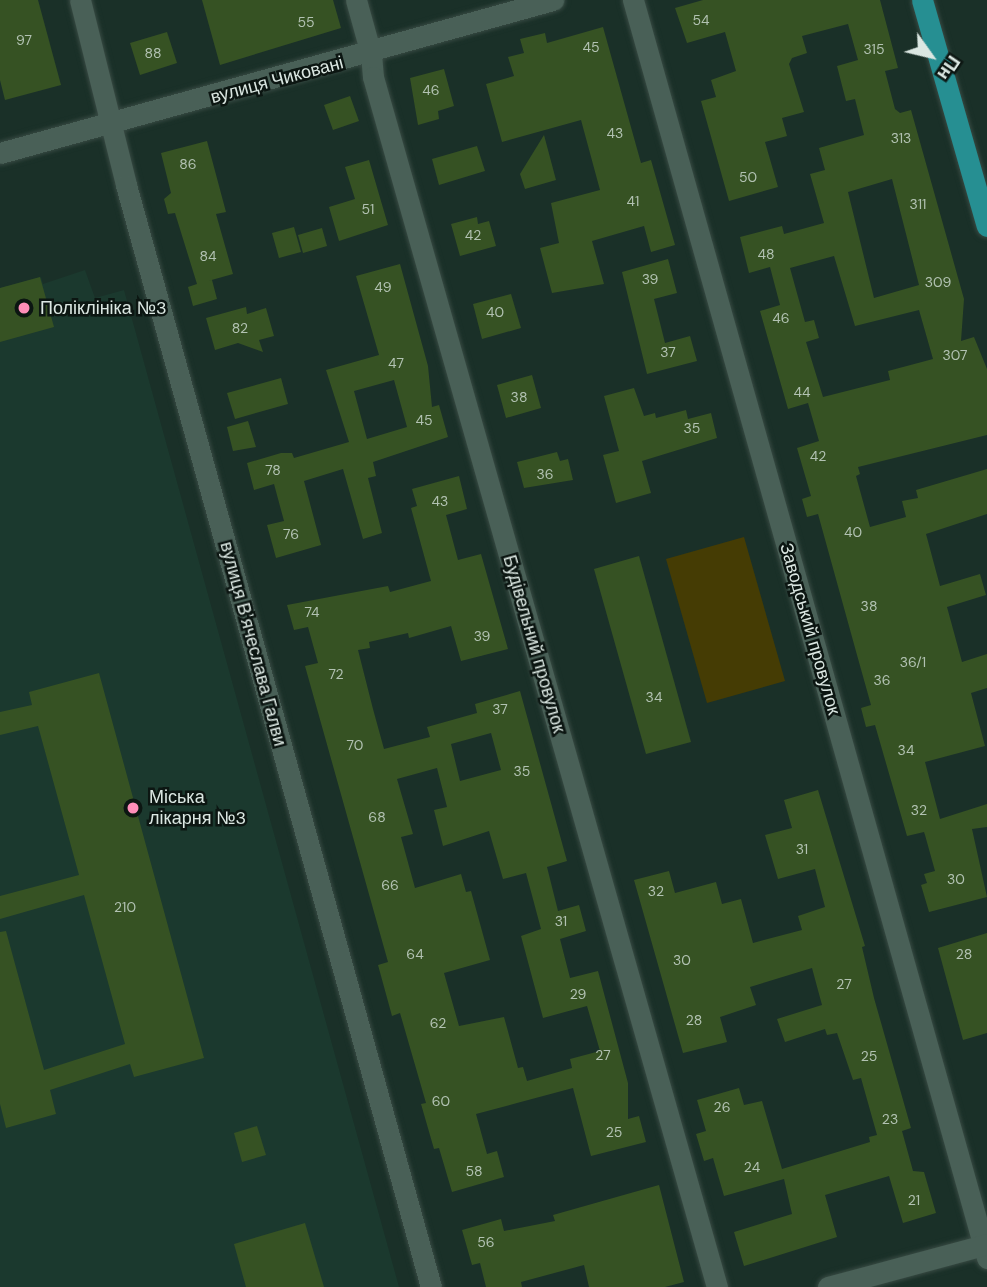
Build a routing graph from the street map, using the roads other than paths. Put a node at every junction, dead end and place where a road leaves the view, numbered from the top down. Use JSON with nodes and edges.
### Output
{"nodes":[{"id":1,"x":80,"y":0,"type":"edge"},
{"id":2,"x":356,"y":0,"type":"edge"},
{"id":3,"x":553,"y":0,"type":"edge"},
{"id":4,"x":633,"y":0,"type":"edge"},
{"id":5,"x":922,"y":0,"type":"edge"},
{"id":6,"x":372,"y":54,"type":"junction"},
{"id":7,"x":113,"y":125,"type":"junction"},
{"id":8,"x":0,"y":153,"type":"edge"},
{"id":9,"x":987,"y":226,"type":"edge"},
{"id":10,"x":986,"y":1249,"type":"edge"},
{"id":11,"x":431,"y":1287,"type":"edge"},
{"id":12,"x":717,"y":1287,"type":"edge"},
{"id":13,"x":828,"y":1287,"type":"edge"}],
"edges":[{"from":1,"to":7,"type":"street","name":"вулиця Вʼячеслава Галви"},
{"from":2,"to":6,"type":"street","name":"Будівельний провулок"},
{"from":3,"to":6,"type":"street","name":"вулиця Чиковані"},
{"from":4,"to":10,"type":"street","name":"Заводський провулок"},
{"from":5,"to":9,"type":"main road"},
{"from":6,"to":7,"type":"street","name":"вулиця Чиковані"},
{"from":6,"to":12,"type":"street","name":"Будівельний провулок"},
{"from":7,"to":8,"type":"street","name":"вулиця Чиковані"},
{"from":7,"to":11,"type":"street","name":"вулиця Вʼячеслава Галви"},
{"from":10,"to":13,"type":"street"}]}
